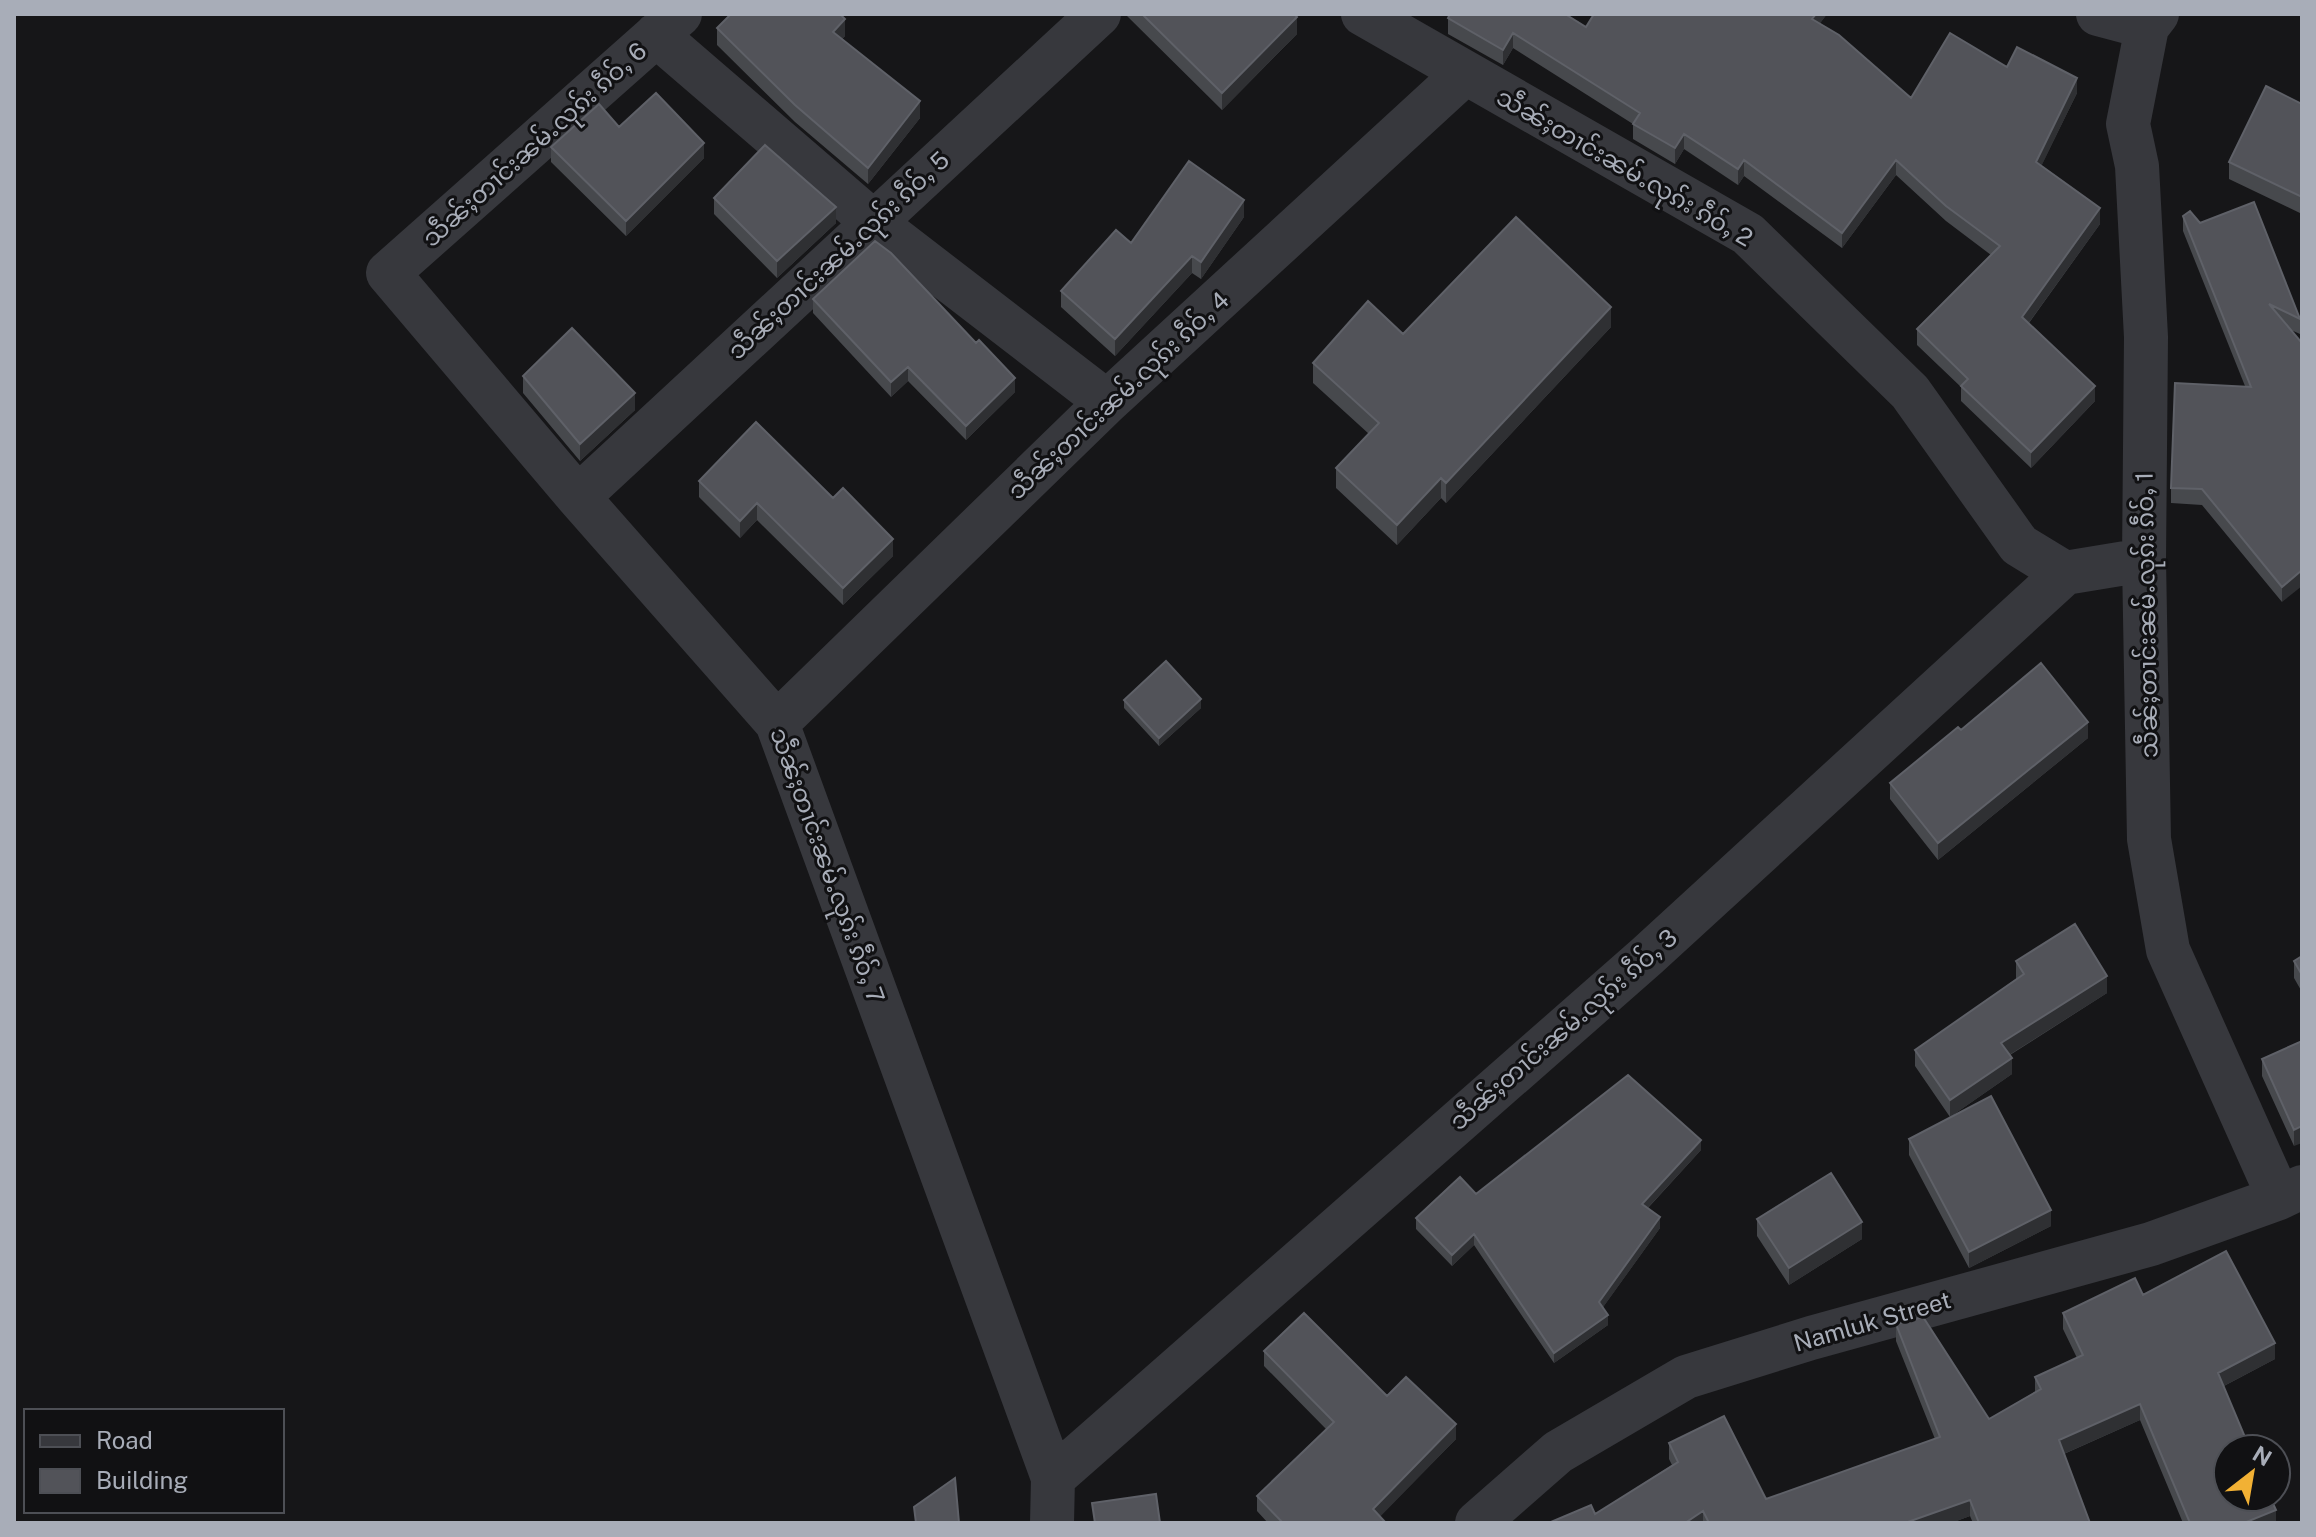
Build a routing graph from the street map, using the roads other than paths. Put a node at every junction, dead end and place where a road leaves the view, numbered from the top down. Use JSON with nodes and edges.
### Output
{"nodes":[{"id":1,"x":1099,"y":14,"type":"edge"},
{"id":2,"x":1363,"y":14,"type":"edge"},
{"id":3,"x":2098,"y":14,"type":"edge"},
{"id":4,"x":2152,"y":21,"type":"edge"},
{"id":5,"x":668,"y":24,"type":"edge"},
{"id":6,"x":1465,"y":73,"type":"junction"},
{"id":7,"x":873,"y":222,"type":"junction"},
{"id":8,"x":388,"y":273,"type":"joint"},
{"id":9,"x":1107,"y":402,"type":"junction"},
{"id":10,"x":578,"y":497,"type":"junction"},
{"id":11,"x":2144,"y":560,"type":"junction"},
{"id":12,"x":2065,"y":573,"type":"junction"},
{"id":13,"x":777,"y":723,"type":"junction"},
{"id":14,"x":2290,"y":1193,"type":"edge"},
{"id":15,"x":1053,"y":1478,"type":"junction"},
{"id":16,"x":1052,"y":1523,"type":"edge"},
{"id":17,"x":1477,"y":1523,"type":"edge"}],
"edges":[{"from":1,"to":7,"type":"street","name":"သဵၼ်ႈတၢင်းၼမ်ႉလုၵ်း ၵဵဝ်ႇ 5"},
{"from":2,"to":6,"type":"street","name":"သဵၼ်ႈတၢင်းၼမ်ႉလုၵ်း ၵဵဝ်ႇ 2"},
{"from":3,"to":4,"type":"street"},
{"from":4,"to":11,"type":"street","name":"သဵၼ်ႈတၢင်းၼမ်ႉလုၵ်း ၵဵဝ်ႇ 1"},
{"from":5,"to":7,"type":"street"},
{"from":5,"to":8,"type":"street","name":"သဵၼ်ႈတၢင်းၼမ်ႉလုၵ်း ၵဵဝ်ႇ 6"},
{"from":6,"to":9,"type":"street","name":"သဵၼ်ႈတၢင်းၼမ်ႉလုၵ်း ၵဵဝ်ႇ 4"},
{"from":6,"to":12,"type":"street","name":"သဵၼ်ႈတၢင်းၼမ်ႉလုၵ်း ၵဵဝ်ႇ 2"},
{"from":7,"to":9,"type":"street"},
{"from":7,"to":10,"type":"street","name":"သဵၼ်ႈတၢင်းၼမ်ႉလုၵ်း ၵဵဝ်ႇ 5"},
{"from":8,"to":10,"type":"street","name":"သဵၼ်ႈတၢင်းၼမ်ႉလုၵ်း ၵဵဝ်ႇ 7"},
{"from":9,"to":13,"type":"street","name":"သဵၼ်ႈတၢင်းၼမ်ႉလုၵ်း ၵဵဝ်ႇ 4"},
{"from":10,"to":13,"type":"street","name":"သဵၼ်ႈတၢင်းၼမ်ႉလုၵ်း ၵဵဝ်ႇ 7"},
{"from":11,"to":12,"type":"street"},
{"from":11,"to":14,"type":"street","name":"သဵၼ်ႈတၢင်းၼမ်ႉလုၵ်း ၵဵဝ်ႇ 1"},
{"from":12,"to":15,"type":"street","name":"သဵၼ်ႈတၢင်းၼမ်ႉလုၵ်း ၵဵဝ်ႇ 3"},
{"from":13,"to":15,"type":"street","name":"သဵၼ်ႈတၢင်းၼမ်ႉလုၵ်း ၵဵဝ်ႇ 7"},
{"from":14,"to":17,"type":"street","name":"Namluk Street"},
{"from":15,"to":16,"type":"street","name":"သဵၼ်ႈတၢင်းၼမ်ႉလုၵ်း ၵဵဝ်ႇ 7"}]}
